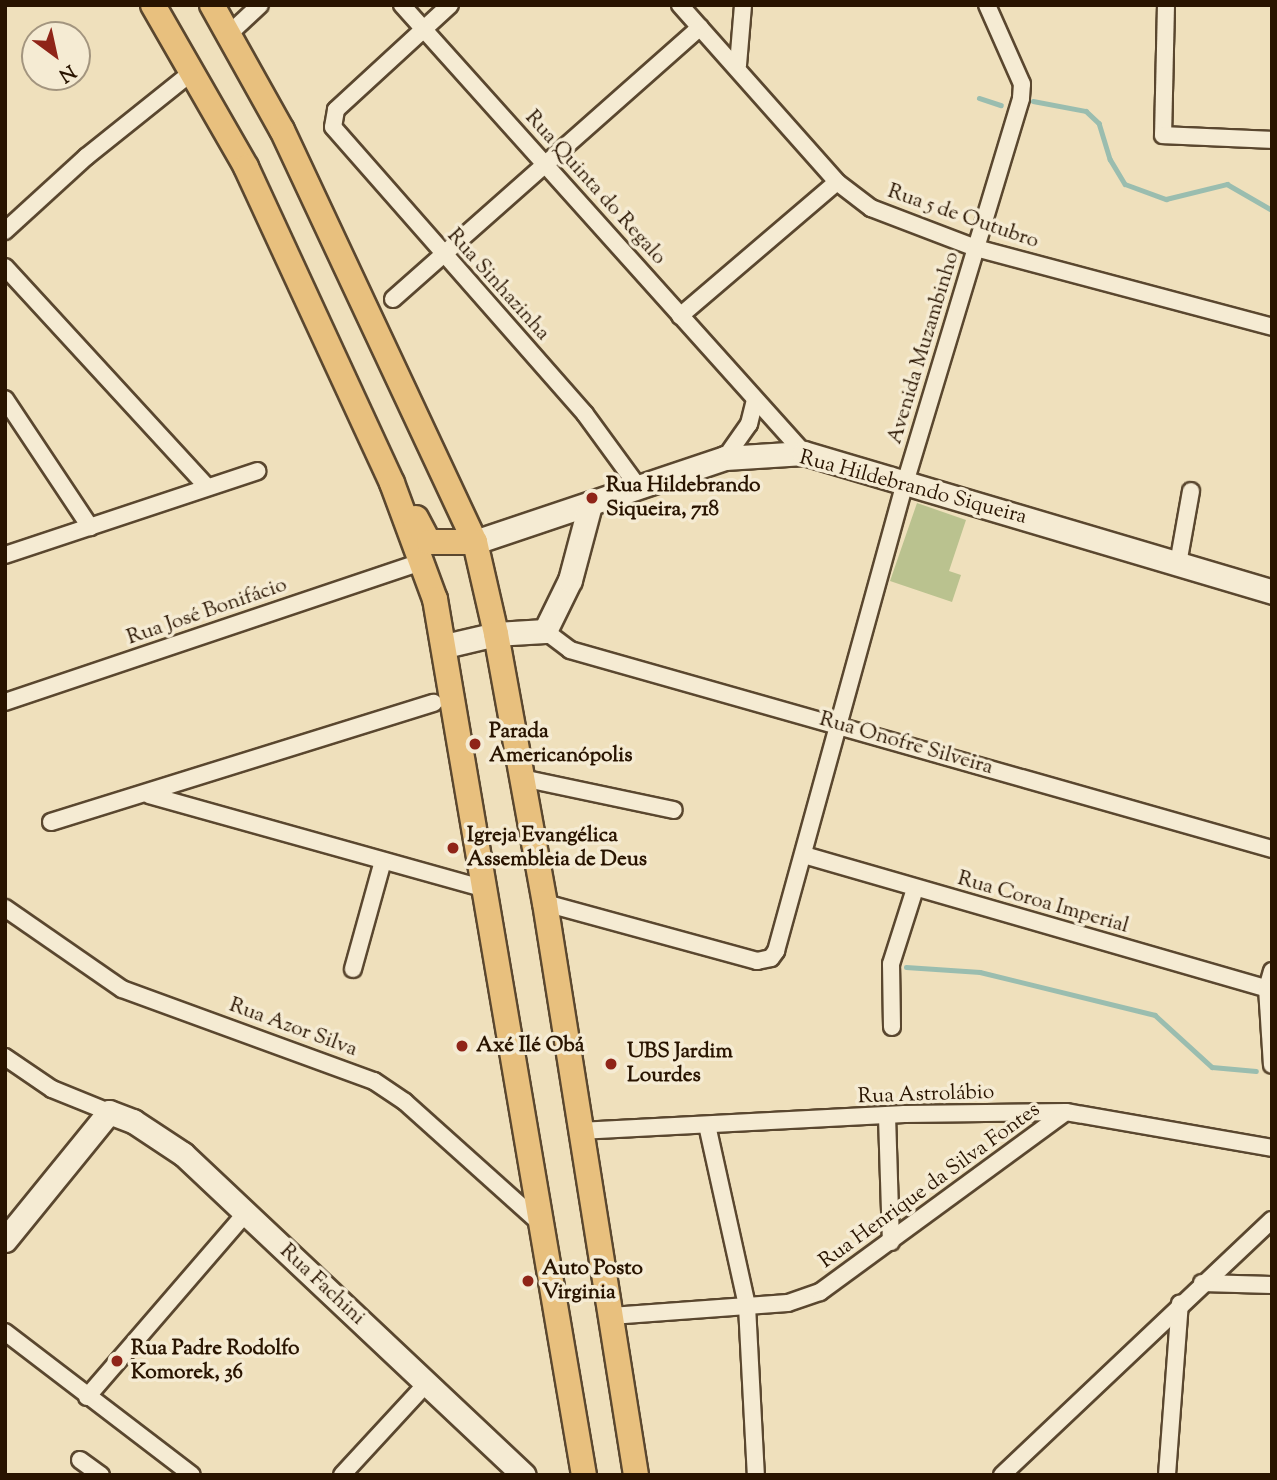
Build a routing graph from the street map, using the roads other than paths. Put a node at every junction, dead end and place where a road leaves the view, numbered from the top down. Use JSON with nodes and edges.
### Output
{"nodes":[{"id":1,"x":153,"y":5,"type":"edge"},
{"id":2,"x":212,"y":5,"type":"edge"},
{"id":3,"x":260,"y":5,"type":"edge"},
{"id":4,"x":402,"y":5,"type":"edge"},
{"id":5,"x":450,"y":5,"type":"edge"},
{"id":6,"x":680,"y":5,"type":"edge"},
{"id":7,"x":743,"y":5,"type":"edge"},
{"id":8,"x":987,"y":5,"type":"edge"},
{"id":9,"x":1166,"y":5,"type":"edge"},
{"id":10,"x":700,"y":27,"type":"junction"},
{"id":11,"x":423,"y":29,"type":"junction"},
{"id":12,"x":229,"y":34,"type":"junction"},
{"id":13,"x":738,"y":65,"type":"junction"},
{"id":14,"x":192,"y":72,"type":"junction"},
{"id":15,"x":1272,"y":140,"type":"edge"},
{"id":16,"x":545,"y":164,"type":"junction"},
{"id":17,"x":837,"y":182,"type":"junction"},
{"id":18,"x":5,"y":231,"type":"edge"},
{"id":19,"x":976,"y":248,"type":"junction"},
{"id":20,"x":443,"y":255,"type":"junction"},
{"id":21,"x":5,"y":267,"type":"edge"},
{"id":22,"x":393,"y":299,"type":"dead end"},
{"id":23,"x":680,"y":316,"type":"junction"},
{"id":24,"x":1272,"y":327,"type":"edge"},
{"id":25,"x":5,"y":399,"type":"edge"},
{"id":26,"x":755,"y":400,"type":"junction"},
{"id":27,"x":804,"y":453,"type":"junction"},
{"id":28,"x":725,"y":458,"type":"junction"},
{"id":29,"x":257,"y":471,"type":"dead end"},
{"id":30,"x":392,"y":483,"type":"junction"},
{"id":31,"x":905,"y":483,"type":"junction"},
{"id":32,"x":207,"y":487,"type":"junction"},
{"id":33,"x":639,"y":488,"type":"junction"},
{"id":34,"x":1191,"y":491,"type":"dead end"},
{"id":35,"x":590,"y":505,"type":"junction"},
{"id":36,"x":552,"y":517,"type":"junction"},
{"id":37,"x":90,"y":527,"type":"junction"},
{"id":38,"x":475,"y":542,"type":"junction"},
{"id":39,"x":578,"y":550,"type":"junction"},
{"id":40,"x":5,"y":555,"type":"edge"},
{"id":41,"x":423,"y":561,"type":"junction"},
{"id":42,"x":1178,"y":564,"type":"junction"},
{"id":43,"x":1272,"y":592,"type":"edge"},
{"id":44,"x":545,"y":631,"type":"junction"},
{"id":45,"x":496,"y":634,"type":"junction"},
{"id":46,"x":445,"y":646,"type":"junction"},
{"id":47,"x":5,"y":702,"type":"edge"},
{"id":48,"x":434,"y":703,"type":"dead end"},
{"id":49,"x":837,"y":725,"type":"junction"},
{"id":50,"x":522,"y":778,"type":"junction"},
{"id":51,"x":149,"y":795,"type":"junction"},
{"id":52,"x":674,"y":810,"type":"dead end"},
{"id":53,"x":51,"y":821,"type":"dead end"},
{"id":54,"x":1272,"y":849,"type":"edge"},
{"id":55,"x":804,"y":855,"type":"junction"},
{"id":56,"x":383,"y":860,"type":"junction"},
{"id":57,"x":485,"y":889,"type":"junction"},
{"id":58,"x":915,"y":889,"type":"junction"},
{"id":59,"x":545,"y":903,"type":"junction"},
{"id":60,"x":5,"y":908,"type":"edge"},
{"id":61,"x":353,"y":969,"type":"dead end"},
{"id":62,"x":1272,"y":971,"type":"edge"},
{"id":63,"x":1269,"y":989,"type":"edge"},
{"id":64,"x":892,"y":1027,"type":"dead end"},
{"id":65,"x":5,"y":1057,"type":"edge"},
{"id":66,"x":1272,"y":1065,"type":"edge"},
{"id":67,"x":108,"y":1112,"type":"junction"},
{"id":68,"x":1066,"y":1112,"type":"junction"},
{"id":69,"x":887,"y":1116,"type":"junction"},
{"id":70,"x":707,"y":1125,"type":"junction"},
{"id":71,"x":579,"y":1131,"type":"junction"},
{"id":72,"x":1272,"y":1148,"type":"edge"},
{"id":73,"x":246,"y":1213,"type":"junction"},
{"id":74,"x":1272,"y":1220,"type":"edge"},
{"id":75,"x":543,"y":1226,"type":"junction"},
{"id":76,"x":9,"y":1228,"type":"edge"},
{"id":77,"x":891,"y":1242,"type":"junction"},
{"id":78,"x":1202,"y":1283,"type":"junction"},
{"id":79,"x":1272,"y":1285,"type":"edge"},
{"id":80,"x":1180,"y":1303,"type":"junction"},
{"id":81,"x":747,"y":1306,"type":"junction"},
{"id":82,"x":611,"y":1316,"type":"junction"},
{"id":83,"x":5,"y":1332,"type":"edge"},
{"id":84,"x":426,"y":1383,"type":"junction"},
{"id":85,"x":87,"y":1397,"type":"junction"},
{"id":86,"x":80,"y":1460,"type":"dead end"},
{"id":87,"x":101,"y":1475,"type":"edge"},
{"id":88,"x":192,"y":1475,"type":"edge"},
{"id":89,"x":342,"y":1475,"type":"edge"},
{"id":90,"x":524,"y":1475,"type":"edge"},
{"id":91,"x":584,"y":1475,"type":"edge"},
{"id":92,"x":636,"y":1475,"type":"edge"},
{"id":93,"x":756,"y":1475,"type":"edge"},
{"id":94,"x":1002,"y":1475,"type":"edge"},
{"id":95,"x":1167,"y":1475,"type":"edge"}],
"edges":[{"from":1,"to":14,"type":"main road"},
{"from":2,"to":12,"type":"main road"},
{"from":3,"to":12,"type":"street"},
{"from":4,"to":11,"type":"street","name":"Rua Quinta do Regalo"},
{"from":5,"to":11,"type":"street"},
{"from":6,"to":10,"type":"street","name":"Rua 5 de Outubro"},
{"from":7,"to":13,"type":"street"},
{"from":8,"to":19,"type":"street","name":"Avenida Muzambinho"},
{"from":9,"to":15,"type":"street"},
{"from":10,"to":13,"type":"street","name":"Rua 5 de Outubro"},
{"from":10,"to":16,"type":"street"},
{"from":11,"to":16,"type":"street","name":"Rua Quinta do Regalo"},
{"from":11,"to":20,"type":"street","name":"Rua Sinhazinha"},
{"from":12,"to":38,"type":"main road"},
{"from":13,"to":17,"type":"street","name":"Rua 5 de Outubro"},
{"from":14,"to":18,"type":"street"},
{"from":14,"to":30,"type":"main road"},
{"from":16,"to":20,"type":"street"},
{"from":16,"to":23,"type":"street","name":"Rua Quinta do Regalo"},
{"from":17,"to":19,"type":"street","name":"Rua 5 de Outubro"},
{"from":17,"to":23,"type":"street"},
{"from":19,"to":24,"type":"street","name":"Rua 5 de Outubro"},
{"from":19,"to":31,"type":"street","name":"Avenida Muzambinho"},
{"from":20,"to":22,"type":"street"},
{"from":20,"to":33,"type":"street","name":"Rua Sinhazinha"},
{"from":21,"to":32,"type":"street"},
{"from":23,"to":26,"type":"street","name":"Rua Quinta do Regalo"},
{"from":25,"to":37,"type":"street"},
{"from":26,"to":27,"type":"street","name":"Rua Quinta do Regalo"},
{"from":26,"to":28,"type":"street"},
{"from":27,"to":28,"type":"street","name":"Rua Hildebrando Siqueira"},
{"from":27,"to":31,"type":"street","name":"Rua Hildebrando Siqueira"},
{"from":28,"to":33,"type":"street","name":"Rua Hildebrando Siqueira"},
{"from":29,"to":32,"type":"street"},
{"from":30,"to":38,"type":"main road"},
{"from":30,"to":41,"type":"main road"},
{"from":31,"to":42,"type":"street","name":"Rua Hildebrando Siqueira"},
{"from":31,"to":49,"type":"street","name":"Avenida Muzambinho"},
{"from":32,"to":37,"type":"street"},
{"from":33,"to":35,"type":"street","name":"Rua Hildebrando Siqueira"},
{"from":34,"to":42,"type":"street"},
{"from":35,"to":36,"type":"street","name":"Rua Hildebrando Siqueira"},
{"from":35,"to":39,"type":"street"},
{"from":36,"to":38,"type":"street","name":"Rua Hildebrando Siqueira"},
{"from":36,"to":39,"type":"street"},
{"from":37,"to":40,"type":"street"},
{"from":38,"to":45,"type":"main road"},
{"from":39,"to":44,"type":"street"},
{"from":41,"to":46,"type":"main road"},
{"from":41,"to":47,"type":"street","name":"Rua José Bonifácio"},
{"from":42,"to":43,"type":"street","name":"Rua Hildebrando Siqueira"},
{"from":44,"to":45,"type":"street"},
{"from":44,"to":49,"type":"street","name":"Rua Onofre Silveira"},
{"from":45,"to":46,"type":"street"},
{"from":45,"to":50,"type":"main road"},
{"from":46,"to":57,"type":"main road"},
{"from":48,"to":51,"type":"street"},
{"from":49,"to":54,"type":"street","name":"Rua Onofre Silveira"},
{"from":49,"to":55,"type":"street","name":"Avenida Muzambinho"},
{"from":50,"to":52,"type":"street"},
{"from":50,"to":59,"type":"main road"},
{"from":51,"to":53,"type":"street"},
{"from":51,"to":56,"type":"street"},
{"from":55,"to":58,"type":"street","name":"Rua Coroa Imperial"},
{"from":55,"to":59,"type":"street","name":"Avenida Muzambinho"},
{"from":56,"to":57,"type":"street"},
{"from":56,"to":61,"type":"street"},
{"from":57,"to":75,"type":"main road"},
{"from":58,"to":63,"type":"street","name":"Rua Coroa Imperial"},
{"from":58,"to":64,"type":"street"},
{"from":59,"to":71,"type":"main road"},
{"from":60,"to":75,"type":"street","name":"Rua Azor Silva"},
{"from":62,"to":63,"type":"street"},
{"from":63,"to":66,"type":"street"},
{"from":65,"to":67,"type":"street"},
{"from":67,"to":73,"type":"street","name":"Rua Fachini"},
{"from":67,"to":76,"type":"street"},
{"from":68,"to":69,"type":"street","name":"Rua Astrolábio"},
{"from":68,"to":72,"type":"street","name":"Rua Astrolábio"},
{"from":68,"to":77,"type":"street","name":"Rua Henrique da Silva Fontes"},
{"from":69,"to":70,"type":"street","name":"Rua Astrolábio"},
{"from":69,"to":77,"type":"street"},
{"from":70,"to":71,"type":"street","name":"Rua Astrolábio"},
{"from":70,"to":81,"type":"street"},
{"from":71,"to":82,"type":"main road"},
{"from":73,"to":84,"type":"street","name":"Rua Fachini"},
{"from":73,"to":85,"type":"street"},
{"from":74,"to":78,"type":"street"},
{"from":75,"to":91,"type":"main road"},
{"from":77,"to":81,"type":"street","name":"Rua Henrique da Silva Fontes"},
{"from":78,"to":79,"type":"street"},
{"from":78,"to":80,"type":"street"},
{"from":80,"to":94,"type":"street"},
{"from":80,"to":95,"type":"street"},
{"from":81,"to":82,"type":"street","name":"Rua Henrique da Silva Fontes"},
{"from":81,"to":93,"type":"street"},
{"from":82,"to":92,"type":"main road"},
{"from":83,"to":85,"type":"street"},
{"from":84,"to":89,"type":"street"},
{"from":84,"to":90,"type":"street","name":"Rua Fachini"},
{"from":85,"to":88,"type":"street"},
{"from":86,"to":87,"type":"street"}]}
